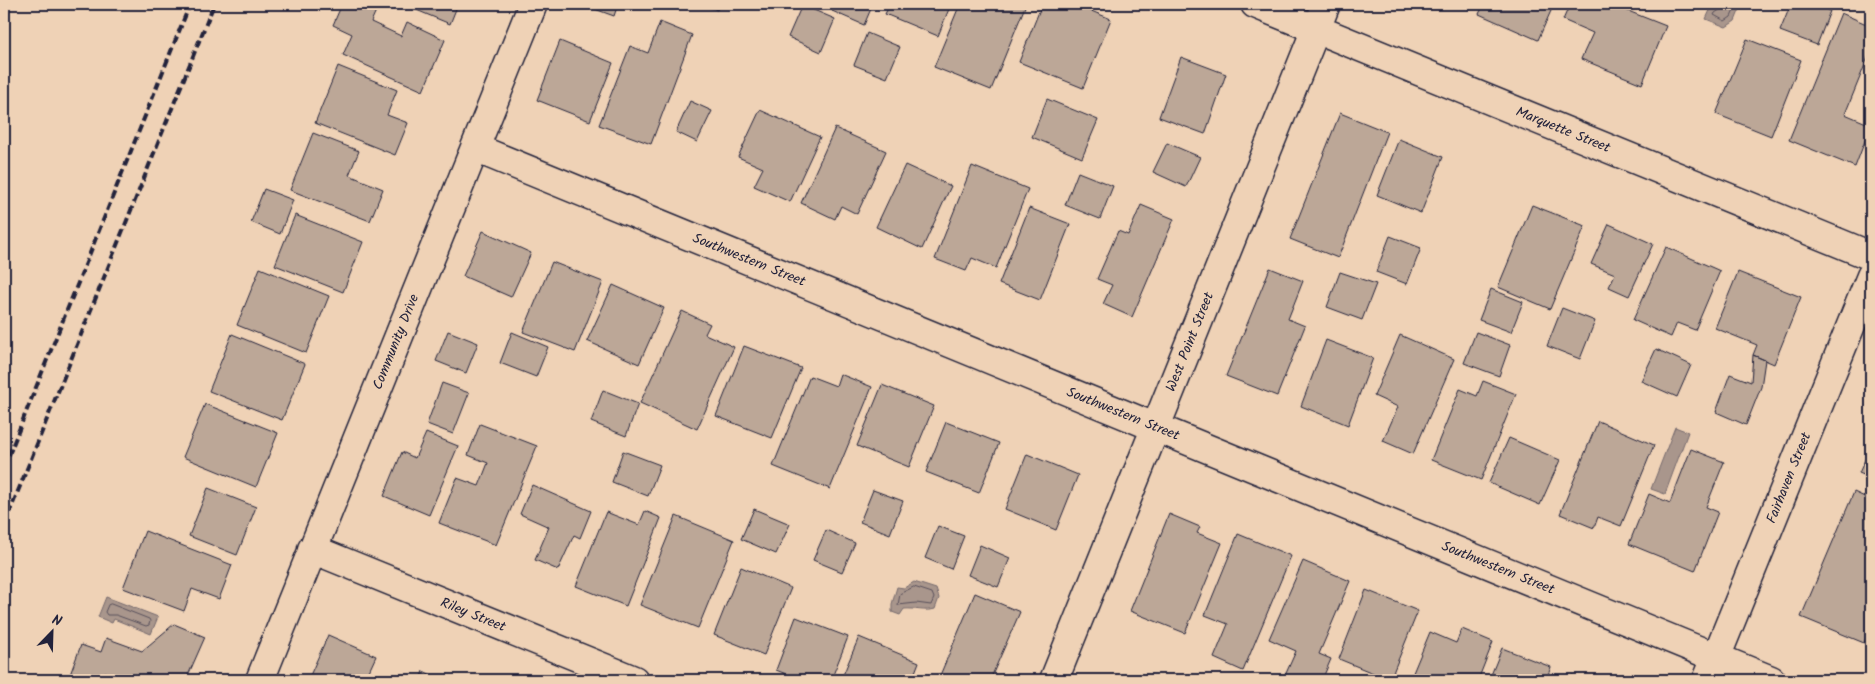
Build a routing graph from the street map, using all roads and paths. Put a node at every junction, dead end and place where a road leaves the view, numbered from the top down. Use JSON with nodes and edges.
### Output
{"nodes":[{"id":1,"x":533,"y":4,"type":"edge"},
{"id":2,"x":1255,"y":4,"type":"edge"},
{"id":3,"x":1326,"y":4,"type":"edge"},
{"id":4,"x":1316,"y":29,"type":"junction"},
{"id":5,"x":475,"y":148,"type":"junction"},
{"id":6,"x":1871,"y":256,"type":"edge"},
{"id":7,"x":1871,"y":276,"type":"edge"},
{"id":8,"x":1155,"y":428,"type":"junction"},
{"id":9,"x":312,"y":549,"type":"junction"},
{"id":10,"x":1712,"y":669,"type":"edge"},
{"id":11,"x":260,"y":680,"type":"edge"},
{"id":12,"x":634,"y":680,"type":"edge"},
{"id":13,"x":1054,"y":680,"type":"edge"},
{"id":14,"x":1771,"y":680,"type":"edge"}],
"edges":[{"from":1,"to":5,"type":"street","name":"Community Drive"},
{"from":2,"to":4,"type":"street","name":"Marquette Street"},
{"from":3,"to":4,"type":"street","name":"West Point Street"},
{"from":4,"to":6,"type":"street","name":"Marquette Street"},
{"from":4,"to":8,"type":"street","name":"West Point Street"},
{"from":5,"to":8,"type":"street","name":"Southwestern Street"},
{"from":5,"to":9,"type":"street","name":"Community Drive"},
{"from":7,"to":10,"type":"street","name":"Fairhaven Street"},
{"from":8,"to":10,"type":"street","name":"Southwestern Street"},
{"from":8,"to":13,"type":"street","name":"West Point Street"},
{"from":9,"to":11,"type":"street","name":"Community Drive"},
{"from":9,"to":12,"type":"street","name":"Riley Street"},
{"from":10,"to":14,"type":"street","name":"Southwestern Street"}]}
